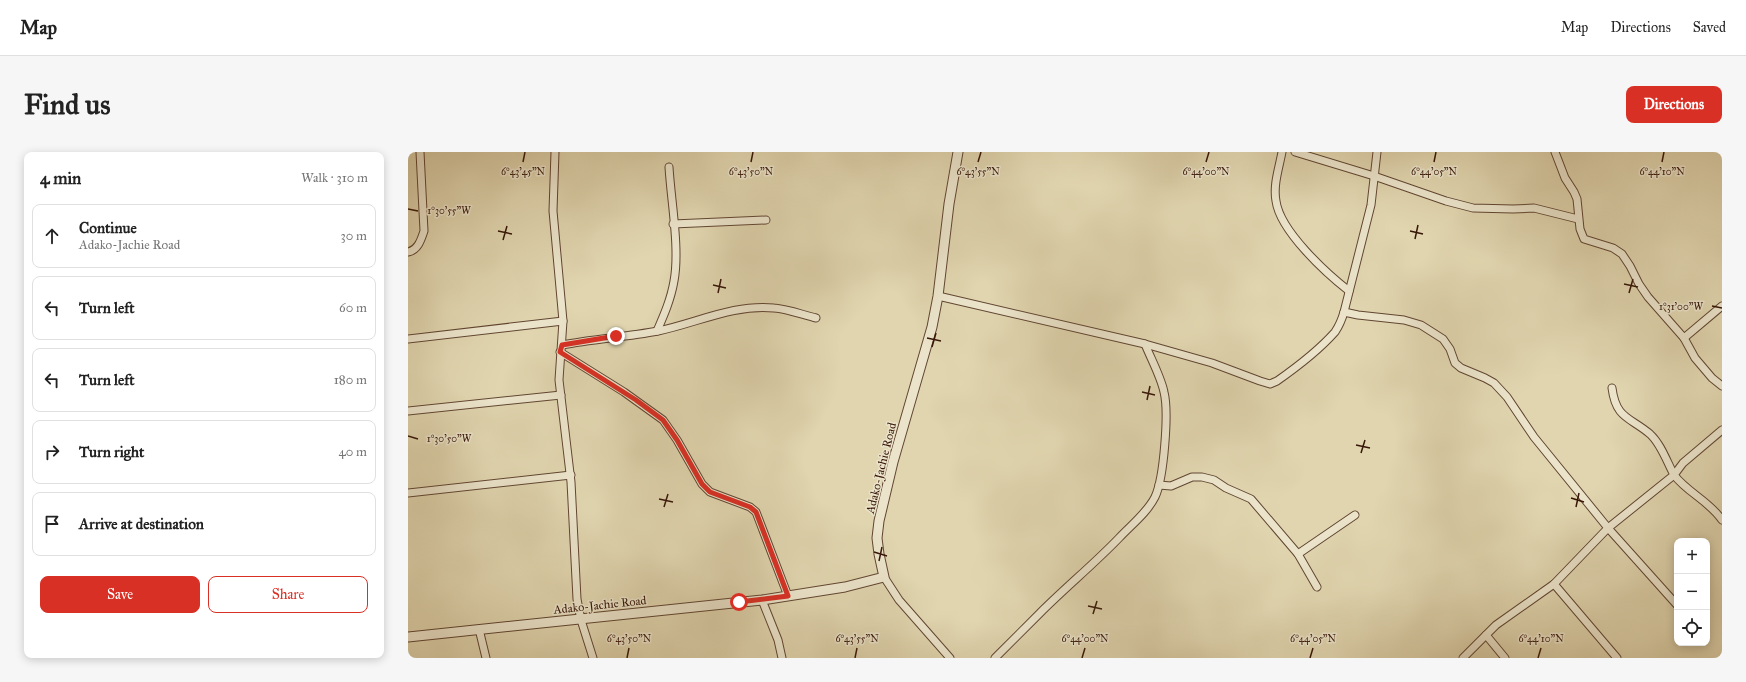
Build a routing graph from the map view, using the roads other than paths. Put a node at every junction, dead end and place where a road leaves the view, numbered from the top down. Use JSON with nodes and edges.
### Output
{"nodes":[{"id":1,"x":420,"y":152,"type":"edge"},
{"id":2,"x":555,"y":152,"type":"edge"},
{"id":3,"x":958,"y":152,"type":"edge"},
{"id":4,"x":1282,"y":152,"type":"edge"},
{"id":5,"x":1295,"y":152,"type":"edge"},
{"id":6,"x":1377,"y":152,"type":"edge"},
{"id":7,"x":1555,"y":152,"type":"edge"},
{"id":8,"x":669,"y":167,"type":"dead end"},
{"id":9,"x":1374,"y":176,"type":"junction"},
{"id":10,"x":1578,"y":219,"type":"junction"},
{"id":11,"x":766,"y":220,"type":"dead end"},
{"id":12,"x":674,"y":224,"type":"junction"},
{"id":13,"x":408,"y":252,"type":"edge"},
{"id":14,"x":1349,"y":291,"type":"junction"},
{"id":15,"x":938,"y":296,"type":"junction"},
{"id":16,"x":1722,"y":306,"type":"edge"},
{"id":17,"x":1344,"y":312,"type":"junction"},
{"id":18,"x":816,"y":318,"type":"dead end"},
{"id":19,"x":563,"y":321,"type":"junction"},
{"id":20,"x":656,"y":331,"type":"junction"},
{"id":21,"x":1684,"y":338,"type":"junction"},
{"id":22,"x":408,"y":339,"type":"edge"},
{"id":23,"x":1145,"y":344,"type":"junction"},
{"id":24,"x":561,"y":349,"type":"junction"},
{"id":25,"x":1722,"y":386,"type":"edge"},
{"id":26,"x":1612,"y":388,"type":"dead end"},
{"id":27,"x":561,"y":395,"type":"junction"},
{"id":28,"x":408,"y":411,"type":"edge"},
{"id":29,"x":1722,"y":430,"type":"edge"},
{"id":30,"x":571,"y":475,"type":"junction"},
{"id":31,"x":1674,"y":475,"type":"junction"},
{"id":32,"x":1159,"y":485,"type":"junction"},
{"id":33,"x":408,"y":493,"type":"edge"},
{"id":34,"x":1355,"y":515,"type":"dead end"},
{"id":35,"x":1722,"y":520,"type":"edge"},
{"id":36,"x":1608,"y":528,"type":"junction"},
{"id":37,"x":1298,"y":554,"type":"junction"},
{"id":38,"x":884,"y":577,"type":"junction"},
{"id":39,"x":1554,"y":584,"type":"junction"},
{"id":40,"x":1317,"y":587,"type":"dead end"},
{"id":41,"x":788,"y":596,"type":"junction"},
{"id":42,"x":762,"y":600,"type":"junction"},
{"id":43,"x":1674,"y":602,"type":"edge"},
{"id":44,"x":581,"y":620,"type":"junction"},
{"id":45,"x":479,"y":629,"type":"junction"},
{"id":46,"x":1486,"y":635,"type":"junction"},
{"id":47,"x":408,"y":637,"type":"edge"},
{"id":48,"x":486,"y":658,"type":"edge"},
{"id":49,"x":593,"y":658,"type":"edge"},
{"id":50,"x":782,"y":658,"type":"edge"},
{"id":51,"x":950,"y":658,"type":"edge"},
{"id":52,"x":995,"y":658,"type":"edge"},
{"id":53,"x":1463,"y":658,"type":"edge"},
{"id":54,"x":1505,"y":658,"type":"edge"},
{"id":55,"x":1617,"y":658,"type":"edge"}],
"edges":[{"from":1,"to":13,"type":"street"},
{"from":2,"to":19,"type":"street"},
{"from":3,"to":15,"type":"street","name":"Adako-Jachie Road"},
{"from":4,"to":14,"type":"street"},
{"from":5,"to":9,"type":"street"},
{"from":6,"to":9,"type":"street"},
{"from":7,"to":10,"type":"street"},
{"from":8,"to":12,"type":"street"},
{"from":9,"to":10,"type":"street"},
{"from":9,"to":14,"type":"street"},
{"from":10,"to":21,"type":"street"},
{"from":11,"to":12,"type":"street"},
{"from":12,"to":20,"type":"street"},
{"from":14,"to":17,"type":"street"},
{"from":15,"to":23,"type":"street"},
{"from":15,"to":38,"type":"street","name":"Adako-Jachie Road"},
{"from":16,"to":21,"type":"street"},
{"from":17,"to":23,"type":"street"},
{"from":17,"to":36,"type":"street"},
{"from":18,"to":20,"type":"street"},
{"from":19,"to":22,"type":"street"},
{"from":19,"to":24,"type":"street"},
{"from":20,"to":24,"type":"street"},
{"from":21,"to":25,"type":"street"},
{"from":23,"to":32,"type":"street"},
{"from":24,"to":27,"type":"street"},
{"from":24,"to":41,"type":"street"},
{"from":26,"to":31,"type":"street"},
{"from":27,"to":28,"type":"street"},
{"from":27,"to":30,"type":"street"},
{"from":29,"to":31,"type":"street"},
{"from":30,"to":33,"type":"street"},
{"from":30,"to":44,"type":"street"},
{"from":31,"to":35,"type":"street"},
{"from":31,"to":36,"type":"street"},
{"from":32,"to":37,"type":"street"},
{"from":32,"to":52,"type":"street"},
{"from":34,"to":37,"type":"street"},
{"from":36,"to":39,"type":"street"},
{"from":36,"to":43,"type":"street"},
{"from":37,"to":40,"type":"street"},
{"from":38,"to":41,"type":"street","name":"Adako-Jachie Road"},
{"from":38,"to":51,"type":"street"},
{"from":39,"to":46,"type":"street"},
{"from":39,"to":55,"type":"street"},
{"from":41,"to":42,"type":"street","name":"Adako-Jachie Road"},
{"from":42,"to":44,"type":"street","name":"Adako-Jachie Road"},
{"from":42,"to":50,"type":"street"},
{"from":44,"to":45,"type":"street","name":"Adako-Jachie Road"},
{"from":44,"to":49,"type":"street"},
{"from":45,"to":47,"type":"street","name":"Adako-Jachie Road"},
{"from":45,"to":48,"type":"street"},
{"from":46,"to":53,"type":"street"},
{"from":46,"to":54,"type":"street"}]}
